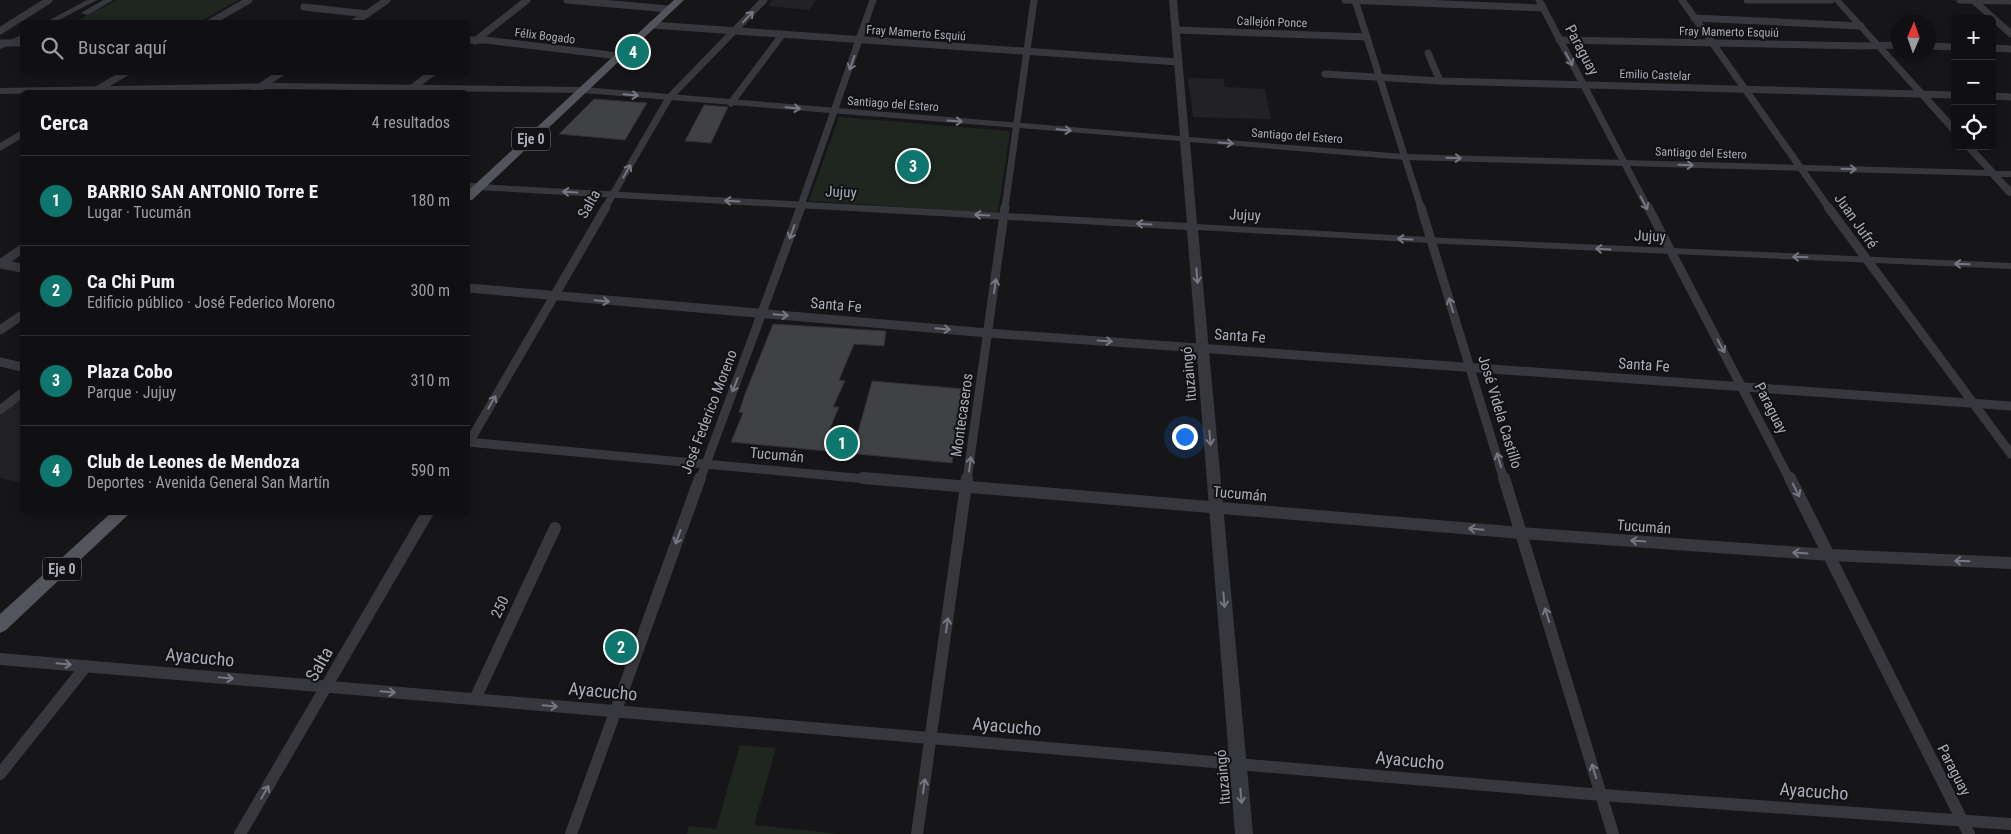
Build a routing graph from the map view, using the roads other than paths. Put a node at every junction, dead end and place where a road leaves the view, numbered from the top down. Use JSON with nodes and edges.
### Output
{"nodes":[{"id":1,"x":49,"y":0,"type":"edge"},
{"id":2,"x":93,"y":0,"type":"edge"},
{"id":3,"x":109,"y":0,"type":"edge"},
{"id":4,"x":249,"y":0,"type":"edge"},
{"id":5,"x":387,"y":0,"type":"edge"},
{"id":6,"x":527,"y":0,"type":"edge"},
{"id":7,"x":567,"y":0,"type":"edge"},
{"id":8,"x":679,"y":0,"type":"edge"},
{"id":9,"x":764,"y":0,"type":"edge"},
{"id":10,"x":873,"y":0,"type":"edge"},
{"id":11,"x":1034,"y":0,"type":"edge"},
{"id":12,"x":1173,"y":0,"type":"edge"},
{"id":13,"x":1345,"y":0,"type":"edge"},
{"id":14,"x":1355,"y":0,"type":"edge"},
{"id":15,"x":1682,"y":0,"type":"edge"},
{"id":16,"x":1747,"y":0,"type":"edge"},
{"id":17,"x":1831,"y":0,"type":"edge"},
{"id":18,"x":1837,"y":0,"type":"edge"},
{"id":19,"x":1960,"y":0,"type":"edge"},
{"id":20,"x":1973,"y":0,"type":"edge"},
{"id":21,"x":1448,"y":2,"type":"edge"},
{"id":22,"x":2011,"y":2,"type":"edge"},
{"id":23,"x":1541,"y":4,"type":"edge"},
{"id":24,"x":304,"y":7,"type":"dead end"},
{"id":25,"x":669,"y":9,"type":"junction"},
{"id":26,"x":367,"y":14,"type":"junction"},
{"id":27,"x":1694,"y":18,"type":"junction"},
{"id":28,"x":54,"y":20,"type":"edge"},
{"id":29,"x":71,"y":20,"type":"edge"},
{"id":30,"x":214,"y":20,"type":"edge"},
{"id":31,"x":357,"y":20,"type":"edge"},
{"id":32,"x":652,"y":25,"type":"junction"},
{"id":33,"x":1861,"y":26,"type":"junction"},
{"id":34,"x":1176,"y":30,"type":"junction"},
{"id":35,"x":0,"y":31,"type":"edge"},
{"id":36,"x":734,"y":31,"type":"junction"},
{"id":37,"x":2011,"y":34,"type":"edge"},
{"id":38,"x":782,"y":35,"type":"junction"},
{"id":39,"x":1367,"y":37,"type":"junction"},
{"id":40,"x":20,"y":38,"type":"edge"},
{"id":41,"x":470,"y":40,"type":"edge"},
{"id":42,"x":476,"y":40,"type":"junction"},
{"id":43,"x":860,"y":40,"type":"junction"},
{"id":44,"x":1559,"y":40,"type":"junction"},
{"id":45,"x":0,"y":43,"type":"edge"},
{"id":46,"x":10,"y":43,"type":"junction"},
{"id":47,"x":470,"y":44,"type":"edge"},
{"id":48,"x":1712,"y":44,"type":"junction"},
{"id":49,"x":20,"y":45,"type":"edge"},
{"id":50,"x":1891,"y":45,"type":"edge"},
{"id":51,"x":20,"y":46,"type":"edge"},
{"id":52,"x":1878,"y":46,"type":"junction"},
{"id":53,"x":1936,"y":46,"type":"edge"},
{"id":54,"x":0,"y":47,"type":"edge"},
{"id":55,"x":1951,"y":47,"type":"edge"},
{"id":56,"x":1996,"y":48,"type":"edge"},
{"id":57,"x":2011,"y":49,"type":"edge"},
{"id":58,"x":1028,"y":52,"type":"junction"},
{"id":59,"x":1428,"y":53,"type":"dead end"},
{"id":60,"x":0,"y":56,"type":"edge"},
{"id":61,"x":619,"y":56,"type":"junction"},
{"id":62,"x":1178,"y":62,"type":"junction"},
{"id":63,"x":1325,"y":74,"type":"dead end"},
{"id":64,"x":122,"y":75,"type":"edge"},
{"id":65,"x":278,"y":75,"type":"edge"},
{"id":66,"x":429,"y":75,"type":"edge"},
{"id":67,"x":1381,"y":78,"type":"junction"},
{"id":68,"x":1440,"y":81,"type":"junction"},
{"id":69,"x":1583,"y":85,"type":"junction"},
{"id":70,"x":262,"y":86,"type":"junction"},
{"id":71,"x":1744,"y":89,"type":"junction"},
{"id":72,"x":98,"y":90,"type":"edge"},
{"id":73,"x":129,"y":90,"type":"edge"},
{"id":74,"x":256,"y":90,"type":"edge"},
{"id":75,"x":410,"y":90,"type":"edge"},
{"id":76,"x":583,"y":90,"type":"junction"},
{"id":77,"x":0,"y":91,"type":"edge"},
{"id":78,"x":20,"y":91,"type":"edge"},
{"id":79,"x":1922,"y":94,"type":"junction"},
{"id":80,"x":1951,"y":95,"type":"edge"},
{"id":81,"x":1996,"y":96,"type":"edge"},
{"id":82,"x":2011,"y":97,"type":"edge"},
{"id":83,"x":670,"y":98,"type":"junction"},
{"id":84,"x":731,"y":103,"type":"junction"},
{"id":85,"x":836,"y":112,"type":"junction"},
{"id":86,"x":1016,"y":126,"type":"junction"},
{"id":87,"x":1951,"y":127,"type":"edge"},
{"id":88,"x":20,"y":135,"type":"edge"},
{"id":89,"x":1185,"y":140,"type":"junction"},
{"id":90,"x":0,"y":147,"type":"edge"},
{"id":91,"x":1972,"y":150,"type":"edge"},
{"id":92,"x":1405,"y":157,"type":"junction"},
{"id":93,"x":1624,"y":163,"type":"junction"},
{"id":94,"x":1801,"y":168,"type":"junction"},
{"id":95,"x":1993,"y":173,"type":"junction"},
{"id":96,"x":2011,"y":174,"type":"edge"},
{"id":97,"x":473,"y":186,"type":"edge"},
{"id":98,"x":2011,"y":194,"type":"edge"},
{"id":99,"x":613,"y":195,"type":"junction"},
{"id":100,"x":801,"y":205,"type":"junction"},
{"id":101,"x":1004,"y":216,"type":"junction"},
{"id":102,"x":1193,"y":227,"type":"junction"},
{"id":103,"x":1431,"y":240,"type":"junction"},
{"id":104,"x":20,"y":250,"type":"edge"},
{"id":105,"x":1671,"y":252,"type":"junction"},
{"id":106,"x":1866,"y":260,"type":"junction"},
{"id":107,"x":0,"y":264,"type":"edge"},
{"id":108,"x":2011,"y":266,"type":"edge"},
{"id":109,"x":20,"y":268,"type":"edge"},
{"id":110,"x":470,"y":288,"type":"edge"},
{"id":111,"x":553,"y":297,"type":"junction"},
{"id":112,"x":763,"y":314,"type":"junction"},
{"id":113,"x":20,"y":316,"type":"edge"},
{"id":114,"x":0,"y":330,"type":"edge"},
{"id":115,"x":988,"y":333,"type":"junction"},
{"id":116,"x":1203,"y":348,"type":"junction"},
{"id":117,"x":0,"y":362,"type":"edge"},
{"id":118,"x":20,"y":367,"type":"edge"},
{"id":119,"x":1470,"y":367,"type":"junction"},
{"id":120,"x":1743,"y":387,"type":"junction"},
{"id":121,"x":20,"y":394,"type":"edge"},
{"id":122,"x":1974,"y":404,"type":"junction"},
{"id":123,"x":2011,"y":406,"type":"edge"},
{"id":124,"x":0,"y":410,"type":"edge"},
{"id":125,"x":470,"y":440,"type":"edge"},
{"id":126,"x":470,"y":443,"type":"edge"},
{"id":127,"x":2011,"y":454,"type":"edge"},
{"id":128,"x":704,"y":464,"type":"junction"},
{"id":129,"x":967,"y":488,"type":"junction"},
{"id":130,"x":1216,"y":507,"type":"junction"},
{"id":131,"x":120,"y":515,"type":"edge"},
{"id":132,"x":426,"y":515,"type":"edge"},
{"id":133,"x":554,"y":528,"type":"dead end"},
{"id":134,"x":1521,"y":533,"type":"junction"},
{"id":135,"x":1830,"y":555,"type":"junction"},
{"id":136,"x":2011,"y":563,"type":"edge"},
{"id":137,"x":0,"y":625,"type":"edge"},
{"id":138,"x":0,"y":659,"type":"edge"},
{"id":139,"x":86,"y":666,"type":"junction"},
{"id":140,"x":326,"y":687,"type":"junction"},
{"id":141,"x":475,"y":699,"type":"junction"},
{"id":142,"x":614,"y":711,"type":"junction"},
{"id":143,"x":931,"y":738,"type":"junction"},
{"id":144,"x":1238,"y":764,"type":"junction"},
{"id":145,"x":0,"y":774,"type":"edge"},
{"id":146,"x":1602,"y":795,"type":"junction"},
{"id":147,"x":1963,"y":820,"type":"junction"},
{"id":148,"x":2011,"y":824,"type":"edge"},
{"id":149,"x":240,"y":834,"type":"edge"},
{"id":150,"x":571,"y":834,"type":"edge"},
{"id":151,"x":917,"y":834,"type":"edge"},
{"id":152,"x":1244,"y":834,"type":"edge"},
{"id":153,"x":1613,"y":834,"type":"edge"},
{"id":154,"x":1969,"y":834,"type":"edge"}],
"edges":[{"from":1,"to":35,"type":"street"},
{"from":2,"to":28,"type":"street"},
{"from":3,"to":29,"type":"street"},
{"from":4,"to":30,"type":"street"},
{"from":5,"to":26,"type":"street"},
{"from":6,"to":42,"type":"street"},
{"from":7,"to":25,"type":"street"},
{"from":8,"to":25,"type":"main road","number":"Eje 0"},
{"from":36,"to":9,"type":"street","name":"Salta","one_way":true},
{"from":10,"to":43,"type":"street","name":"José Federico Moreno"},
{"from":11,"to":58,"type":"street","name":"Montecaseros"},
{"from":12,"to":34,"type":"street","name":"Ituzaingó"},
{"from":13,"to":14,"type":"street"},
{"from":14,"to":21,"type":"street"},
{"from":14,"to":39,"type":"street","name":"José Videla Castillo"},
{"from":15,"to":27,"type":"street","name":"Juan Jufré"},
{"from":16,"to":17,"type":"street"},
{"from":18,"to":33,"type":"street"},
{"from":19,"to":20,"type":"street"},
{"from":20,"to":22,"type":"street"},
{"from":20,"to":37,"type":"street"},
{"from":21,"to":23,"type":"street"},
{"from":23,"to":44,"type":"street","name":"Paraguay"},
{"from":24,"to":26,"type":"street"},
{"from":25,"to":32,"type":"main road","number":"Eje 0"},
{"from":26,"to":31,"type":"street"},
{"from":27,"to":33,"type":"street"},
{"from":27,"to":48,"type":"street","name":"Juan Jufré"},
{"from":32,"to":36,"type":"street","name":"Fray Mamerto Esquiú"},
{"from":32,"to":61,"type":"main road","number":"Eje 0"},
{"from":33,"to":52,"type":"street"},
{"from":34,"to":39,"type":"street","name":"Callejón Ponce"},
{"from":34,"to":62,"type":"street","name":"Ituzaingó"},
{"from":36,"to":38,"type":"street","name":"Fray Mamerto Esquiú"},
{"from":36,"to":83,"type":"street","name":"Salta"},
{"from":38,"to":43,"type":"street","name":"Fray Mamerto Esquiú"},
{"from":38,"to":84,"type":"street"},
{"from":39,"to":67,"type":"street","name":"José Videla Castillo"},
{"from":40,"to":46,"type":"street"},
{"from":41,"to":42,"type":"street","name":"Félix Bogado"},
{"from":42,"to":47,"type":"street"},
{"from":42,"to":61,"type":"street","name":"Félix Bogado"},
{"from":43,"to":58,"type":"street","name":"Fray Mamerto Esquiú"},
{"from":43,"to":85,"type":"street","name":"José Federico Moreno","one_way":true},
{"from":44,"to":48,"type":"street","name":"Fray Mamerto Esquiú"},
{"from":44,"to":69,"type":"street","name":"Paraguay","one_way":true},
{"from":45,"to":46,"type":"street"},
{"from":46,"to":49,"type":"street"},
{"from":46,"to":54,"type":"street"},
{"from":48,"to":52,"type":"street","name":"Fray Mamerto Esquiú"},
{"from":48,"to":71,"type":"street","name":"Juan Jufré"},
{"from":50,"to":52,"type":"street","name":"Fray Mamerto Esquiú"},
{"from":51,"to":60,"type":"street"},
{"from":52,"to":79,"type":"street"},
{"from":53,"to":55,"type":"street"},
{"from":56,"to":57,"type":"street"},
{"from":58,"to":62,"type":"street","name":"Fray Mamerto Esquiú"},
{"from":58,"to":86,"type":"street","name":"Montecaseros"},
{"from":59,"to":68,"type":"street"},
{"from":61,"to":76,"type":"main road","number":"Eje 0"},
{"from":62,"to":89,"type":"street","name":"Ituzaingó"},
{"from":63,"to":67,"type":"street","name":"Emilio Castelar"},
{"from":64,"to":72,"type":"street"},
{"from":65,"to":70,"type":"street"},
{"from":66,"to":75,"type":"street"},
{"from":67,"to":68,"type":"street","name":"Emilio Castelar"},
{"from":67,"to":92,"type":"street","name":"José Videla Castillo"},
{"from":68,"to":69,"type":"street","name":"Emilio Castelar"},
{"from":69,"to":71,"type":"street","name":"Emilio Castelar"},
{"from":69,"to":93,"type":"street","name":"Paraguay"},
{"from":70,"to":73,"type":"street","name":"Santiago del Estero"},
{"from":70,"to":74,"type":"street"},
{"from":70,"to":75,"type":"street","name":"Santiago del Estero"},
{"from":71,"to":79,"type":"street","name":"Emilio Castelar"},
{"from":71,"to":94,"type":"street","name":"Juan Jufré"},
{"from":75,"to":76,"type":"street","name":"Santiago del Estero"},
{"from":76,"to":83,"type":"street","name":"Santiago del Estero","one_way":true},
{"from":76,"to":97,"type":"main road","number":"Eje 0"},
{"from":77,"to":78,"type":"street","name":"Santiago del Estero"},
{"from":79,"to":80,"type":"street","name":"Emilio Castelar"},
{"from":79,"to":87,"type":"street"},
{"from":81,"to":82,"type":"street"},
{"from":83,"to":84,"type":"street","name":"Santiago del Estero"},
{"from":99,"to":83,"type":"street","name":"Salta","one_way":true},
{"from":84,"to":85,"type":"street","name":"Santiago del Estero","one_way":true},
{"from":85,"to":86,"type":"street","name":"Santiago del Estero","one_way":true},
{"from":85,"to":100,"type":"street","name":"José Federico Moreno"},
{"from":86,"to":89,"type":"street","name":"Santiago del Estero","one_way":true},
{"from":86,"to":101,"type":"street","name":"Montecaseros"},
{"from":88,"to":90,"type":"street"},
{"from":89,"to":92,"type":"street","name":"Santiago del Estero","one_way":true},
{"from":89,"to":102,"type":"street","name":"Ituzaingó"},
{"from":91,"to":95,"type":"street"},
{"from":92,"to":93,"type":"street","name":"Santiago del Estero","one_way":true},
{"from":92,"to":103,"type":"street","name":"José Videla Castillo"},
{"from":93,"to":94,"type":"street","name":"Santiago del Estero","one_way":true},
{"from":93,"to":105,"type":"street","name":"Paraguay","one_way":true},
{"from":94,"to":95,"type":"street","name":"Santiago del Estero","one_way":true},
{"from":94,"to":106,"type":"street","name":"Juan Jufré"},
{"from":95,"to":96,"type":"street","name":"Santiago del Estero"},
{"from":95,"to":98,"type":"street"},
{"from":99,"to":97,"type":"street","name":"Jujuy","one_way":true},
{"from":100,"to":99,"type":"street","name":"Jujuy","one_way":true},
{"from":99,"to":111,"type":"street","name":"Salta"},
{"from":101,"to":100,"type":"street","name":"Jujuy","one_way":true},
{"from":100,"to":112,"type":"street","name":"José Federico Moreno","one_way":true},
{"from":102,"to":101,"type":"street","name":"Jujuy","one_way":true},
{"from":115,"to":101,"type":"street","name":"Montecaseros","one_way":true},
{"from":103,"to":102,"type":"street","name":"Jujuy","one_way":true},
{"from":102,"to":116,"type":"street","name":"Ituzaingó","one_way":true},
{"from":105,"to":103,"type":"street","name":"Jujuy","one_way":true},
{"from":119,"to":103,"type":"street","name":"José Videla Castillo","one_way":true},
{"from":104,"to":107,"type":"street"},
{"from":106,"to":105,"type":"street","name":"Jujuy","one_way":true},
{"from":105,"to":120,"type":"street","name":"Paraguay","one_way":true},
{"from":108,"to":106,"type":"street","name":"Jujuy","one_way":true},
{"from":106,"to":122,"type":"street","name":"Juan Jufré"},
{"from":107,"to":109,"type":"street"},
{"from":110,"to":111,"type":"street","name":"Santa Fe"},
{"from":111,"to":112,"type":"street","name":"Santa Fe","one_way":true},
{"from":125,"to":111,"type":"street","name":"Salta","one_way":true},
{"from":112,"to":115,"type":"street","name":"Santa Fe","one_way":true},
{"from":112,"to":128,"type":"street","name":"José Federico Moreno","one_way":true},
{"from":113,"to":114,"type":"street"},
{"from":115,"to":116,"type":"street","name":"Santa Fe","one_way":true},
{"from":129,"to":115,"type":"street","name":"Montecaseros","one_way":true},
{"from":116,"to":119,"type":"street","name":"Santa Fe"},
{"from":116,"to":130,"type":"street","name":"Ituzaingó","one_way":true},
{"from":117,"to":118,"type":"street"},
{"from":119,"to":120,"type":"street","name":"Santa Fe"},
{"from":134,"to":119,"type":"street","name":"José Videla Castillo","one_way":true},
{"from":120,"to":122,"type":"street","name":"Santa Fe"},
{"from":120,"to":135,"type":"street","name":"Paraguay","one_way":true},
{"from":121,"to":124,"type":"street"},
{"from":122,"to":123,"type":"street","name":"Santa Fe"},
{"from":122,"to":127,"type":"street","name":"Juan Jufré"},
{"from":126,"to":128,"type":"street","name":"Tucumán"},
{"from":128,"to":129,"type":"street","name":"Tucumán"},
{"from":128,"to":142,"type":"street","name":"José Federico Moreno","one_way":true},
{"from":129,"to":130,"type":"street","name":"Tucumán"},
{"from":143,"to":129,"type":"street","name":"Montecaseros","one_way":true},
{"from":134,"to":130,"type":"street","name":"Tucumán","one_way":true},
{"from":130,"to":144,"type":"street","name":"Ituzaingó","one_way":true},
{"from":131,"to":137,"type":"main road","number":"Eje 0"},
{"from":132,"to":140,"type":"street","name":"Salta"},
{"from":133,"to":141,"type":"street","name":"250"},
{"from":135,"to":134,"type":"street","name":"Tucumán","one_way":true},
{"from":146,"to":134,"type":"street","name":"José Videla Castillo","one_way":true},
{"from":136,"to":135,"type":"street","name":"Tucumán","one_way":true},
{"from":135,"to":147,"type":"street","name":"Paraguay"},
{"from":138,"to":139,"type":"street","name":"Ayacucho","one_way":true},
{"from":139,"to":140,"type":"street","name":"Ayacucho","one_way":true},
{"from":139,"to":145,"type":"street"},
{"from":140,"to":141,"type":"street","name":"Ayacucho","one_way":true},
{"from":149,"to":140,"type":"street","name":"Salta","one_way":true},
{"from":141,"to":142,"type":"street","name":"Ayacucho","one_way":true},
{"from":142,"to":143,"type":"street","name":"Ayacucho"},
{"from":142,"to":150,"type":"street","name":"José Federico Moreno"},
{"from":143,"to":144,"type":"street","name":"Ayacucho"},
{"from":151,"to":143,"type":"street","name":"Montecaseros","one_way":true},
{"from":144,"to":146,"type":"street","name":"Ayacucho"},
{"from":144,"to":152,"type":"street","name":"Ituzaingó","one_way":true},
{"from":146,"to":147,"type":"street","name":"Ayacucho"},
{"from":146,"to":153,"type":"street","name":"José Videla Castillo"},
{"from":147,"to":148,"type":"street","name":"Ayacucho"},
{"from":147,"to":154,"type":"street","name":"Paraguay"}]}
